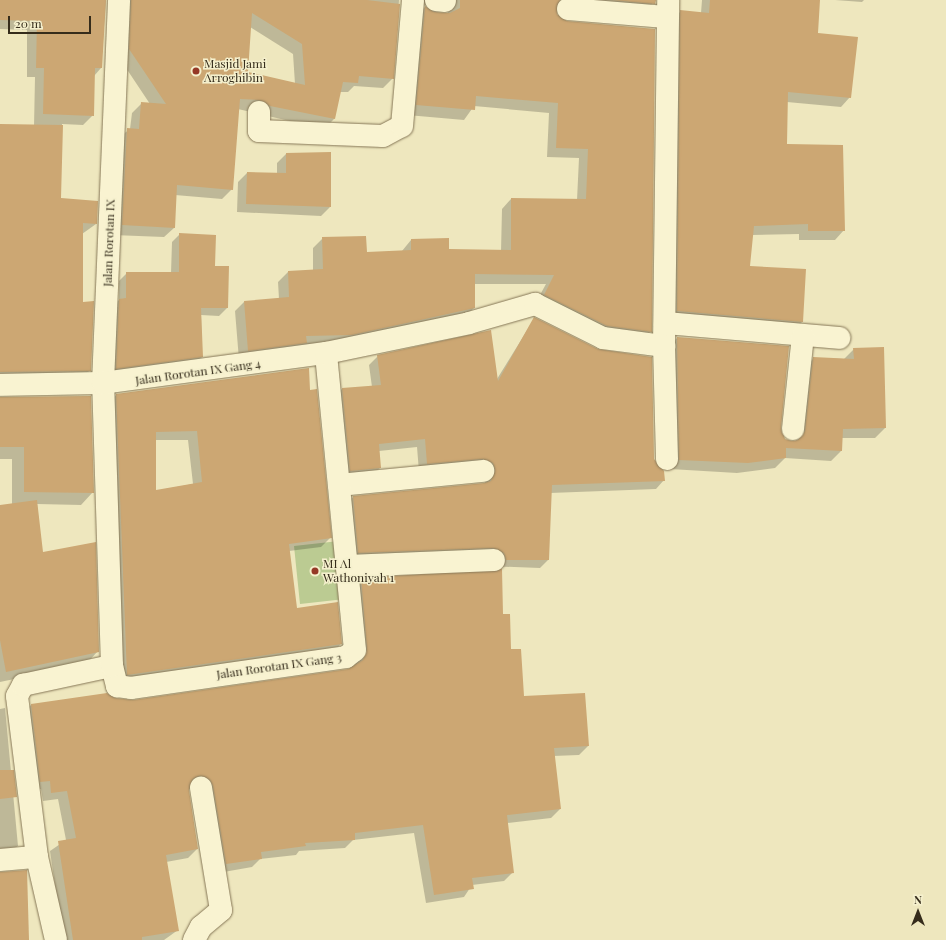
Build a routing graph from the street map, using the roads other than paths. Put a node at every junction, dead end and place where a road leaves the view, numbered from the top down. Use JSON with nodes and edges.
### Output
{"nodes":[{"id":1,"x":118,"y":0,"type":"edge"},
{"id":2,"x":413,"y":0,"type":"edge"},
{"id":3,"x":568,"y":9,"type":"dead end"},
{"id":4,"x":667,"y":9,"type":"edge"},
{"id":5,"x":259,"y":112,"type":"dead end"},
{"id":6,"x":665,"y":323,"type":"junction"},
{"id":7,"x":803,"y":336,"type":"junction"},
{"id":8,"x":839,"y":338,"type":"dead end"},
{"id":9,"x":664,"y":346,"type":"junction"},
{"id":10,"x":326,"y":353,"type":"junction"},
{"id":11,"x":103,"y":383,"type":"junction"},
{"id":12,"x":0,"y":384,"type":"edge"},
{"id":13,"x":793,"y":429,"type":"dead end"},
{"id":14,"x":666,"y":459,"type":"dead end"},
{"id":15,"x":483,"y":471,"type":"dead end"},
{"id":16,"x":339,"y":485,"type":"junction"},
{"id":17,"x":494,"y":560,"type":"dead end"},
{"id":18,"x":347,"y":566,"type":"junction"},
{"id":19,"x":112,"y":666,"type":"junction"},
{"id":20,"x":200,"y":788,"type":"dead end"},
{"id":21,"x":37,"y":857,"type":"junction"},
{"id":22,"x":0,"y":860,"type":"edge"},
{"id":23,"x":56,"y":940,"type":"edge"},
{"id":24,"x":194,"y":940,"type":"edge"}],
"edges":[{"from":1,"to":11,"type":"street","name":"Jalan Rorotan IX"},
{"from":2,"to":5,"type":"street"},
{"from":3,"to":4,"type":"street"},
{"from":4,"to":6,"type":"street"},
{"from":6,"to":7,"type":"street"},
{"from":6,"to":9,"type":"street"},
{"from":7,"to":8,"type":"street"},
{"from":7,"to":13,"type":"street"},
{"from":9,"to":10,"type":"street","name":"Jalan Rorotan IX Gang 4"},
{"from":9,"to":14,"type":"street"},
{"from":10,"to":11,"type":"street","name":"Jalan Rorotan IX Gang 4"},
{"from":10,"to":16,"type":"street","name":"Jalan Rorotan IX Gang 3"},
{"from":11,"to":12,"type":"street"},
{"from":11,"to":19,"type":"street"},
{"from":15,"to":16,"type":"street"},
{"from":16,"to":18,"type":"street","name":"Jalan Rorotan IX Gang 3"},
{"from":17,"to":18,"type":"street"},
{"from":18,"to":19,"type":"street","name":"Jalan Rorotan IX Gang 3"},
{"from":19,"to":21,"type":"street"},
{"from":20,"to":24,"type":"street"},
{"from":21,"to":22,"type":"street"},
{"from":21,"to":23,"type":"street"}]}
